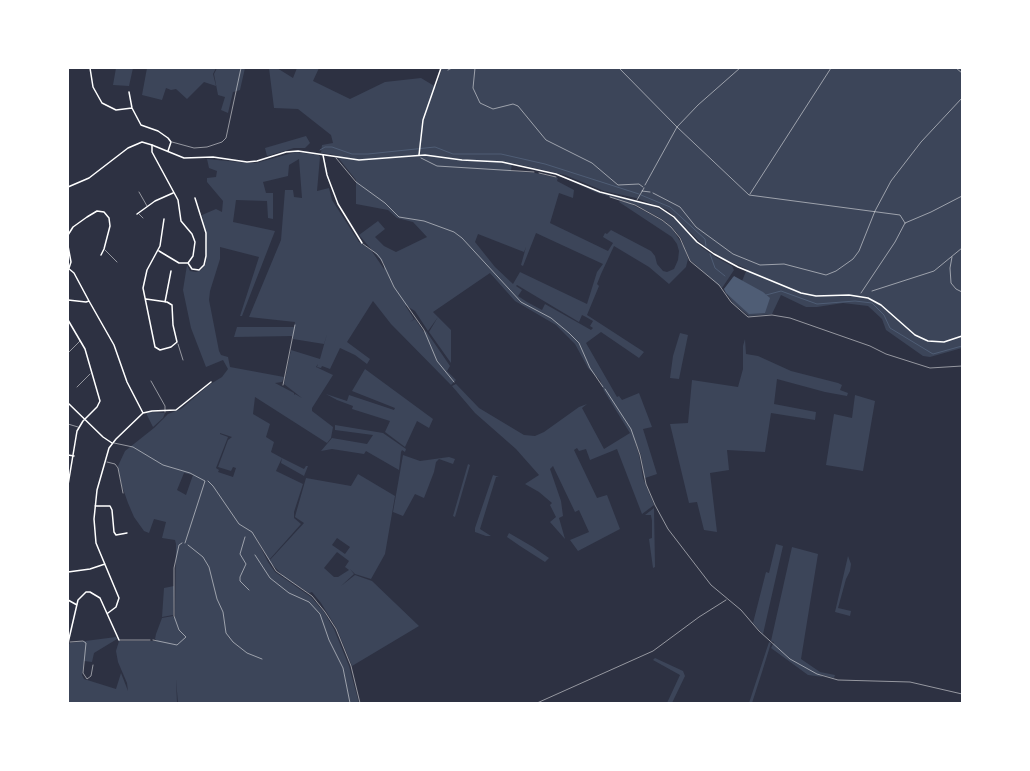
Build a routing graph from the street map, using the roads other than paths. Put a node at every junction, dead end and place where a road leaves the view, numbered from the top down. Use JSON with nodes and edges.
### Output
{"nodes":[{"id":1,"x":90,"y":68,"type":"edge"},
{"id":2,"x":241,"y":68,"type":"edge"},
{"id":3,"x":441,"y":68,"type":"edge"},
{"id":4,"x":130,"y":92,"type":"dead end"},
{"id":5,"x":132,"y":108,"type":"junction"},
{"id":6,"x":171,"y":142,"type":"junction"},
{"id":7,"x":152,"y":144,"type":"junction"},
{"id":8,"x":167,"y":152,"type":"junction"},
{"id":9,"x":323,"y":155,"type":"junction"},
{"id":10,"x":419,"y":155,"type":"junction"},
{"id":11,"x":336,"y":157,"type":"junction"},
{"id":12,"x":68,"y":187,"type":"edge"},
{"id":13,"x":644,"y":188,"type":"road end"},
{"id":14,"x":642,"y":191,"type":"junction"},
{"id":15,"x":139,"y":192,"type":"dead end"},
{"id":16,"x":174,"y":192,"type":"junction"},
{"id":17,"x":650,"y":192,"type":"road end"},
{"id":18,"x":195,"y":198,"type":"dead end"},
{"id":19,"x":637,"y":200,"type":"junction"},
{"id":20,"x":148,"y":206,"type":"junction"},
{"id":21,"x":138,"y":214,"type":"joint"},
{"id":22,"x":143,"y":218,"type":"dead end"},
{"id":23,"x":164,"y":219,"type":"dead end"},
{"id":24,"x":68,"y":235,"type":"edge"},
{"id":25,"x":362,"y":243,"type":"joint"},
{"id":26,"x":68,"y":246,"type":"edge"},
{"id":27,"x":104,"y":249,"type":"junction"},
{"id":28,"x":158,"y":251,"type":"junction"},
{"id":29,"x":101,"y":255,"type":"dead end"},
{"id":30,"x":117,"y":262,"type":"dead end"},
{"id":31,"x":188,"y":263,"type":"junction"},
{"id":32,"x":69,"y":268,"type":"edge"},
{"id":33,"x":171,"y":271,"type":"dead end"},
{"id":34,"x":146,"y":299,"type":"junction"},
{"id":35,"x":68,"y":300,"type":"edge"},
{"id":36,"x":90,"y":301,"type":"junction"},
{"id":37,"x":165,"y":302,"type":"junction"},
{"id":38,"x":68,"y":320,"type":"edge"},
{"id":39,"x":962,"y":336,"type":"edge"},
{"id":40,"x":80,"y":341,"type":"junction"},
{"id":41,"x":177,"y":342,"type":"junction"},
{"id":42,"x":68,"y":352,"type":"edge"},
{"id":43,"x":183,"y":360,"type":"dead end"},
{"id":44,"x":93,"y":374,"type":"junction"},
{"id":45,"x":152,"y":381,"type":"dead end"},
{"id":46,"x":211,"y":382,"type":"dead end"},
{"id":47,"x":454,"y":382,"type":"dead end"},
{"id":48,"x":77,"y":387,"type":"dead end"},
{"id":49,"x":603,"y":387,"type":"road end"},
{"id":50,"x":68,"y":403,"type":"edge"},
{"id":51,"x":165,"y":412,"type":"junction"},
{"id":52,"x":143,"y":413,"type":"junction"},
{"id":53,"x":85,"y":419,"type":"junction"},
{"id":54,"x":68,"y":424,"type":"edge"},
{"id":55,"x":78,"y":428,"type":"junction"},
{"id":56,"x":112,"y":443,"type":"junction"},
{"id":57,"x":68,"y":455,"type":"edge"},
{"id":58,"x":74,"y":456,"type":"junction"},
{"id":59,"x":105,"y":461,"type":"junction"},
{"id":60,"x":68,"y":485,"type":"edge"},
{"id":61,"x":124,"y":493,"type":"dead end"},
{"id":62,"x":95,"y":506,"type":"junction"},
{"id":63,"x":127,"y":533,"type":"dead end"},
{"id":64,"x":184,"y":542,"type":"road end"},
{"id":65,"x":105,"y":564,"type":"junction"},
{"id":66,"x":68,"y":572,"type":"edge"},
{"id":67,"x":68,"y":600,"type":"edge"},
{"id":68,"x":77,"y":606,"type":"junction"},
{"id":69,"x":108,"y":613,"type":"junction"},
{"id":70,"x":119,"y":640,"type":"joint"},
{"id":71,"x":150,"y":640,"type":"road end"},
{"id":72,"x":68,"y":643,"type":"edge"},
{"id":73,"x":92,"y":665,"type":"dead end"}],
"edges":[{"from":1,"to":5,"type":"street"},
{"from":2,"to":6,"type":"lane"},
{"from":3,"to":10,"type":"street"},
{"from":4,"to":5,"type":"street"},
{"from":5,"to":6,"type":"street"},
{"from":6,"to":8,"type":"street"},
{"from":7,"to":8,"type":"street"},
{"from":7,"to":12,"type":"street"},
{"from":7,"to":16,"type":"street"},
{"from":8,"to":9,"type":"street"},
{"from":9,"to":11,"type":"street"},
{"from":9,"to":25,"type":"street"},
{"from":10,"to":11,"type":"street"},
{"from":10,"to":19,"type":"street"},
{"from":11,"to":49,"type":"lane"},
{"from":13,"to":14,"type":"lane"},
{"from":14,"to":17,"type":"lane"},
{"from":14,"to":19,"type":"lane"},
{"from":15,"to":20,"type":"lane"},
{"from":16,"to":20,"type":"street"},
{"from":16,"to":31,"type":"street"},
{"from":18,"to":31,"type":"street"},
{"from":19,"to":39,"type":"street"},
{"from":20,"to":21,"type":"street"},
{"from":21,"to":22,"type":"lane"},
{"from":23,"to":28,"type":"street"},
{"from":24,"to":27,"type":"street"},
{"from":25,"to":47,"type":"lane"},
{"from":26,"to":32,"type":"street"},
{"from":27,"to":29,"type":"street"},
{"from":27,"to":30,"type":"lane"},
{"from":28,"to":31,"type":"street"},
{"from":28,"to":34,"type":"street"},
{"from":32,"to":36,"type":"street"},
{"from":33,"to":37,"type":"street"},
{"from":34,"to":37,"type":"street"},
{"from":34,"to":41,"type":"street"},
{"from":35,"to":36,"type":"street"},
{"from":36,"to":52,"type":"street"},
{"from":37,"to":41,"type":"street"},
{"from":38,"to":40,"type":"street"},
{"from":40,"to":42,"type":"lane"},
{"from":40,"to":44,"type":"street"},
{"from":41,"to":43,"type":"lane"},
{"from":44,"to":48,"type":"lane"},
{"from":44,"to":53,"type":"street"},
{"from":45,"to":51,"type":"lane"},
{"from":46,"to":51,"type":"street"},
{"from":50,"to":53,"type":"street"},
{"from":51,"to":52,"type":"street"},
{"from":52,"to":56,"type":"street"},
{"from":53,"to":55,"type":"street"},
{"from":53,"to":56,"type":"street"},
{"from":54,"to":55,"type":"lane"},
{"from":55,"to":58,"type":"street"},
{"from":56,"to":59,"type":"street"},
{"from":56,"to":64,"type":"lane"},
{"from":57,"to":58,"type":"street"},
{"from":58,"to":60,"type":"street"},
{"from":59,"to":61,"type":"lane"},
{"from":59,"to":62,"type":"street"},
{"from":62,"to":63,"type":"street"},
{"from":62,"to":65,"type":"street"},
{"from":65,"to":66,"type":"street"},
{"from":65,"to":69,"type":"street"},
{"from":67,"to":68,"type":"street"},
{"from":68,"to":69,"type":"street"},
{"from":68,"to":72,"type":"street"},
{"from":69,"to":70,"type":"street"},
{"from":70,"to":71,"type":"lane"},
{"from":72,"to":73,"type":"lane"}]}
